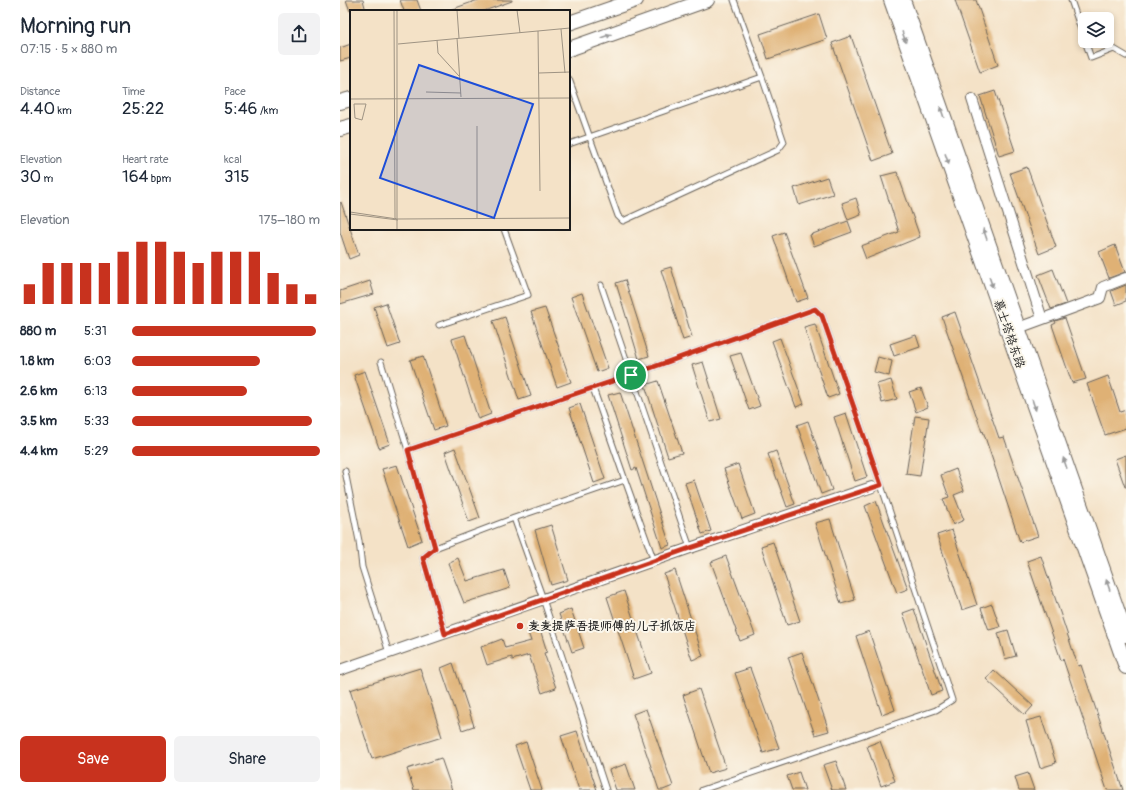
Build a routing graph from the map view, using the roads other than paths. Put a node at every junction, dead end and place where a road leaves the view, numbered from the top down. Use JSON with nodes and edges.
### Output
{"nodes":[{"id":1,"x":636,"y":0,"type":"edge"},
{"id":2,"x":707,"y":0,"type":"edge"},
{"id":3,"x":734,"y":0,"type":"edge"},
{"id":4,"x":891,"y":0,"type":"edge"},
{"id":5,"x":903,"y":0,"type":"edge"},
{"id":6,"x":1070,"y":0,"type":"edge"},
{"id":7,"x":1078,"y":22,"type":"edge"},
{"id":8,"x":570,"y":23,"type":"edge"},
{"id":9,"x":1087,"y":48,"type":"edge"},
{"id":10,"x":570,"y":49,"type":"edge"},
{"id":11,"x":1126,"y":56,"type":"edge"},
{"id":12,"x":762,"y":77,"type":"junction"},
{"id":13,"x":570,"y":82,"type":"edge"},
{"id":14,"x":350,"y":98,"type":"edge"},
{"id":15,"x":972,"y":99,"type":"dead end"},
{"id":16,"x":340,"y":102,"type":"edge"},
{"id":17,"x":350,"y":126,"type":"edge"},
{"id":18,"x":340,"y":129,"type":"edge"},
{"id":19,"x":589,"y":137,"type":"junction"},
{"id":20,"x":570,"y":144,"type":"edge"},
{"id":21,"x":504,"y":230,"type":"edge"},
{"id":22,"x":1126,"y":278,"type":"edge"},
{"id":23,"x":601,"y":285,"type":"dead end"},
{"id":24,"x":1042,"y":319,"type":"junction"},
{"id":25,"x":439,"y":325,"type":"dead end"},
{"id":26,"x":1018,"y":328,"type":"junction"},
{"id":27,"x":381,"y":362,"type":"dead end"},
{"id":28,"x":631,"y":375,"type":"junction"},
{"id":29,"x":593,"y":388,"type":"junction"},
{"id":30,"x":408,"y":450,"type":"junction"},
{"id":31,"x":345,"y":471,"type":"dead end"},
{"id":32,"x":624,"y":480,"type":"junction"},
{"id":33,"x":877,"y":486,"type":"junction"},
{"id":34,"x":514,"y":518,"type":"junction"},
{"id":35,"x":435,"y":548,"type":"junction"},
{"id":36,"x":690,"y":548,"type":"junction"},
{"id":37,"x":654,"y":561,"type":"junction"},
{"id":38,"x":543,"y":599,"type":"junction"},
{"id":39,"x":445,"y":634,"type":"junction"},
{"id":40,"x":1126,"y":635,"type":"edge"},
{"id":41,"x":390,"y":653,"type":"junction"},
{"id":42,"x":1126,"y":667,"type":"edge"},
{"id":43,"x":340,"y":670,"type":"edge"},
{"id":44,"x":606,"y":790,"type":"edge"},
{"id":45,"x":702,"y":790,"type":"edge"}],
"edges":[{"from":1,"to":8,"type":"main road"},
{"from":10,"to":2,"type":"main road","one_way":true},
{"from":3,"to":12,"type":"lane"},
{"from":4,"to":42,"type":"main road","name":"慕士塔格东路","one_way":true},
{"from":26,"to":5,"type":"main road","name":"慕士塔格东路","one_way":true},
{"from":6,"to":7,"type":"lane"},
{"from":9,"to":11,"type":"lane"},
{"from":12,"to":19,"type":"lane"},
{"from":12,"to":19,"type":"lane"},
{"from":13,"to":19,"type":"lane"},
{"from":14,"to":16,"type":"main road"},
{"from":15,"to":24,"type":"street"},
{"from":17,"to":18,"type":"main road"},
{"from":19,"to":20,"type":"lane"},
{"from":21,"to":25,"type":"lane"},
{"from":22,"to":24,"type":"street"},
{"from":23,"to":28,"type":"lane"},
{"from":24,"to":26,"type":"street"},
{"from":40,"to":26,"type":"main road","name":"慕士塔格东路","one_way":true},
{"from":27,"to":30,"type":"lane"},
{"from":28,"to":29,"type":"lane"},
{"from":28,"to":33,"type":"lane"},
{"from":28,"to":36,"type":"lane"},
{"from":29,"to":30,"type":"lane"},
{"from":29,"to":32,"type":"lane"},
{"from":30,"to":35,"type":"lane"},
{"from":31,"to":41,"type":"lane"},
{"from":32,"to":34,"type":"lane"},
{"from":32,"to":37,"type":"lane"},
{"from":33,"to":36,"type":"street"},
{"from":33,"to":45,"type":"lane"},
{"from":34,"to":35,"type":"lane"},
{"from":34,"to":38,"type":"lane"},
{"from":35,"to":39,"type":"lane"},
{"from":36,"to":37,"type":"street"},
{"from":37,"to":38,"type":"street"},
{"from":38,"to":39,"type":"street"},
{"from":38,"to":44,"type":"lane"},
{"from":39,"to":41,"type":"street"},
{"from":41,"to":43,"type":"street"}]}
